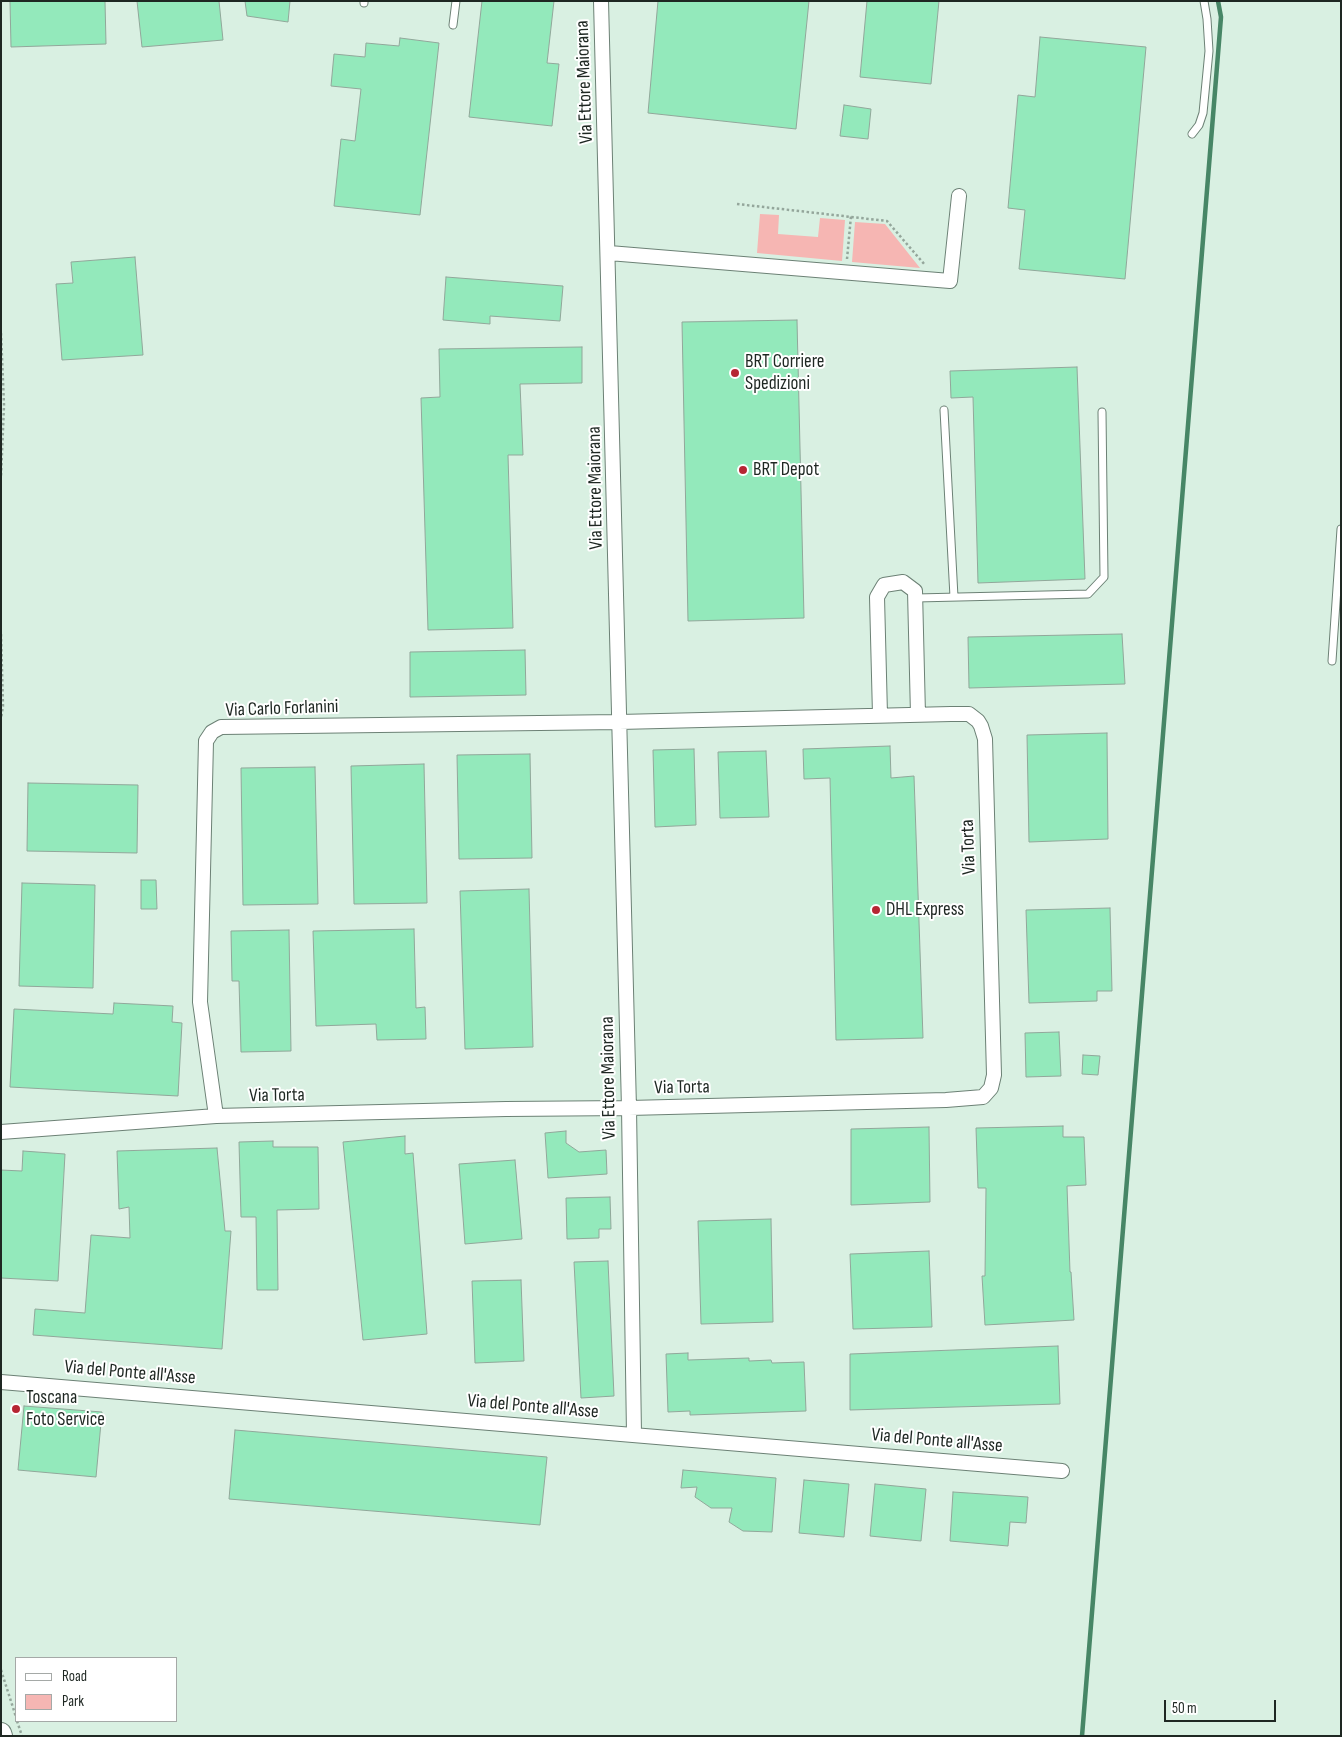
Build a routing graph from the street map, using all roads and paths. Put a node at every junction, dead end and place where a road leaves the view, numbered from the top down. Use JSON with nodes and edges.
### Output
{"nodes":[{"id":1,"x":456,"y":1,"type":"edge"},
{"id":2,"x":601,"y":1,"type":"edge"},
{"id":3,"x":1204,"y":1,"type":"edge"},
{"id":4,"x":453,"y":25,"type":"dead end"},
{"id":5,"x":1192,"y":134,"type":"dead end"},
{"id":6,"x":958,"y":196,"type":"dead end"},
{"id":7,"x":737,"y":204,"type":"dead end"},
{"id":8,"x":852,"y":216,"type":"junction"},
{"id":9,"x":609,"y":252,"type":"junction"},
{"id":10,"x":846,"y":273,"type":"junction"},
{"id":11,"x":938,"y":281,"type":"junction"},
{"id":12,"x":1,"y":333,"type":"edge"},
{"id":13,"x":944,"y":410,"type":"dead end"},
{"id":14,"x":1102,"y":412,"type":"dead end"},
{"id":15,"x":1,"y":477,"type":"edge"},
{"id":16,"x":1341,"y":529,"type":"edge"},
{"id":17,"x":954,"y":597,"type":"junction"},
{"id":18,"x":916,"y":598,"type":"junction"},
{"id":19,"x":1,"y":634,"type":"edge"},
{"id":20,"x":1332,"y":661,"type":"dead end"},
{"id":21,"x":918,"y":714,"type":"junction"},
{"id":22,"x":880,"y":715,"type":"junction"},
{"id":23,"x":1,"y":719,"type":"edge"},
{"id":24,"x":619,"y":722,"type":"junction"},
{"id":25,"x":629,"y":1108,"type":"junction"},
{"id":26,"x":216,"y":1116,"type":"junction"},
{"id":27,"x":1,"y":1132,"type":"edge"},
{"id":28,"x":1,"y":1382,"type":"edge"},
{"id":29,"x":634,"y":1434,"type":"junction"},
{"id":30,"x":1062,"y":1470,"type":"dead end"},
{"id":31,"x":1,"y":1670,"type":"edge"},
{"id":32,"x":15,"y":1713,"type":"edge"},
{"id":33,"x":18,"y":1722,"type":"edge"},
{"id":34,"x":22,"y":1736,"type":"edge"}],
"edges":[{"from":1,"to":4,"type":"lane"},
{"from":2,"to":9,"type":"street","name":"Via Ettore Maiorana"},
{"from":3,"to":5,"type":"lane"},
{"from":6,"to":11,"type":"street"},
{"from":7,"to":8,"type":"path"},
{"from":8,"to":10,"type":"path"},
{"from":8,"to":11,"type":"path"},
{"from":9,"to":10,"type":"street"},
{"from":9,"to":24,"type":"street","name":"Via Ettore Maiorana"},
{"from":10,"to":11,"type":"street"},
{"from":12,"to":15,"type":"path"},
{"from":13,"to":17,"type":"lane"},
{"from":14,"to":17,"type":"lane"},
{"from":16,"to":20,"type":"lane"},
{"from":17,"to":18,"type":"lane"},
{"from":18,"to":21,"type":"street"},
{"from":18,"to":22,"type":"street"},
{"from":19,"to":23,"type":"path"},
{"from":21,"to":22,"type":"street"},
{"from":21,"to":25,"type":"street","name":"Via Torta"},
{"from":22,"to":24,"type":"street"},
{"from":24,"to":25,"type":"street","name":"Via Ettore Maiorana"},
{"from":24,"to":26,"type":"street","name":"Via Carlo Forlanini"},
{"from":25,"to":26,"type":"street","name":"Via Torta"},
{"from":25,"to":29,"type":"street","name":"Via Ettore Maiorana"},
{"from":26,"to":27,"type":"street","name":"Via Torta"},
{"from":28,"to":29,"type":"street","name":"Via del Ponte all'Asse"},
{"from":29,"to":30,"type":"street","name":"Via del Ponte all'Asse"},
{"from":31,"to":32,"type":"path"},
{"from":33,"to":34,"type":"path"}]}
